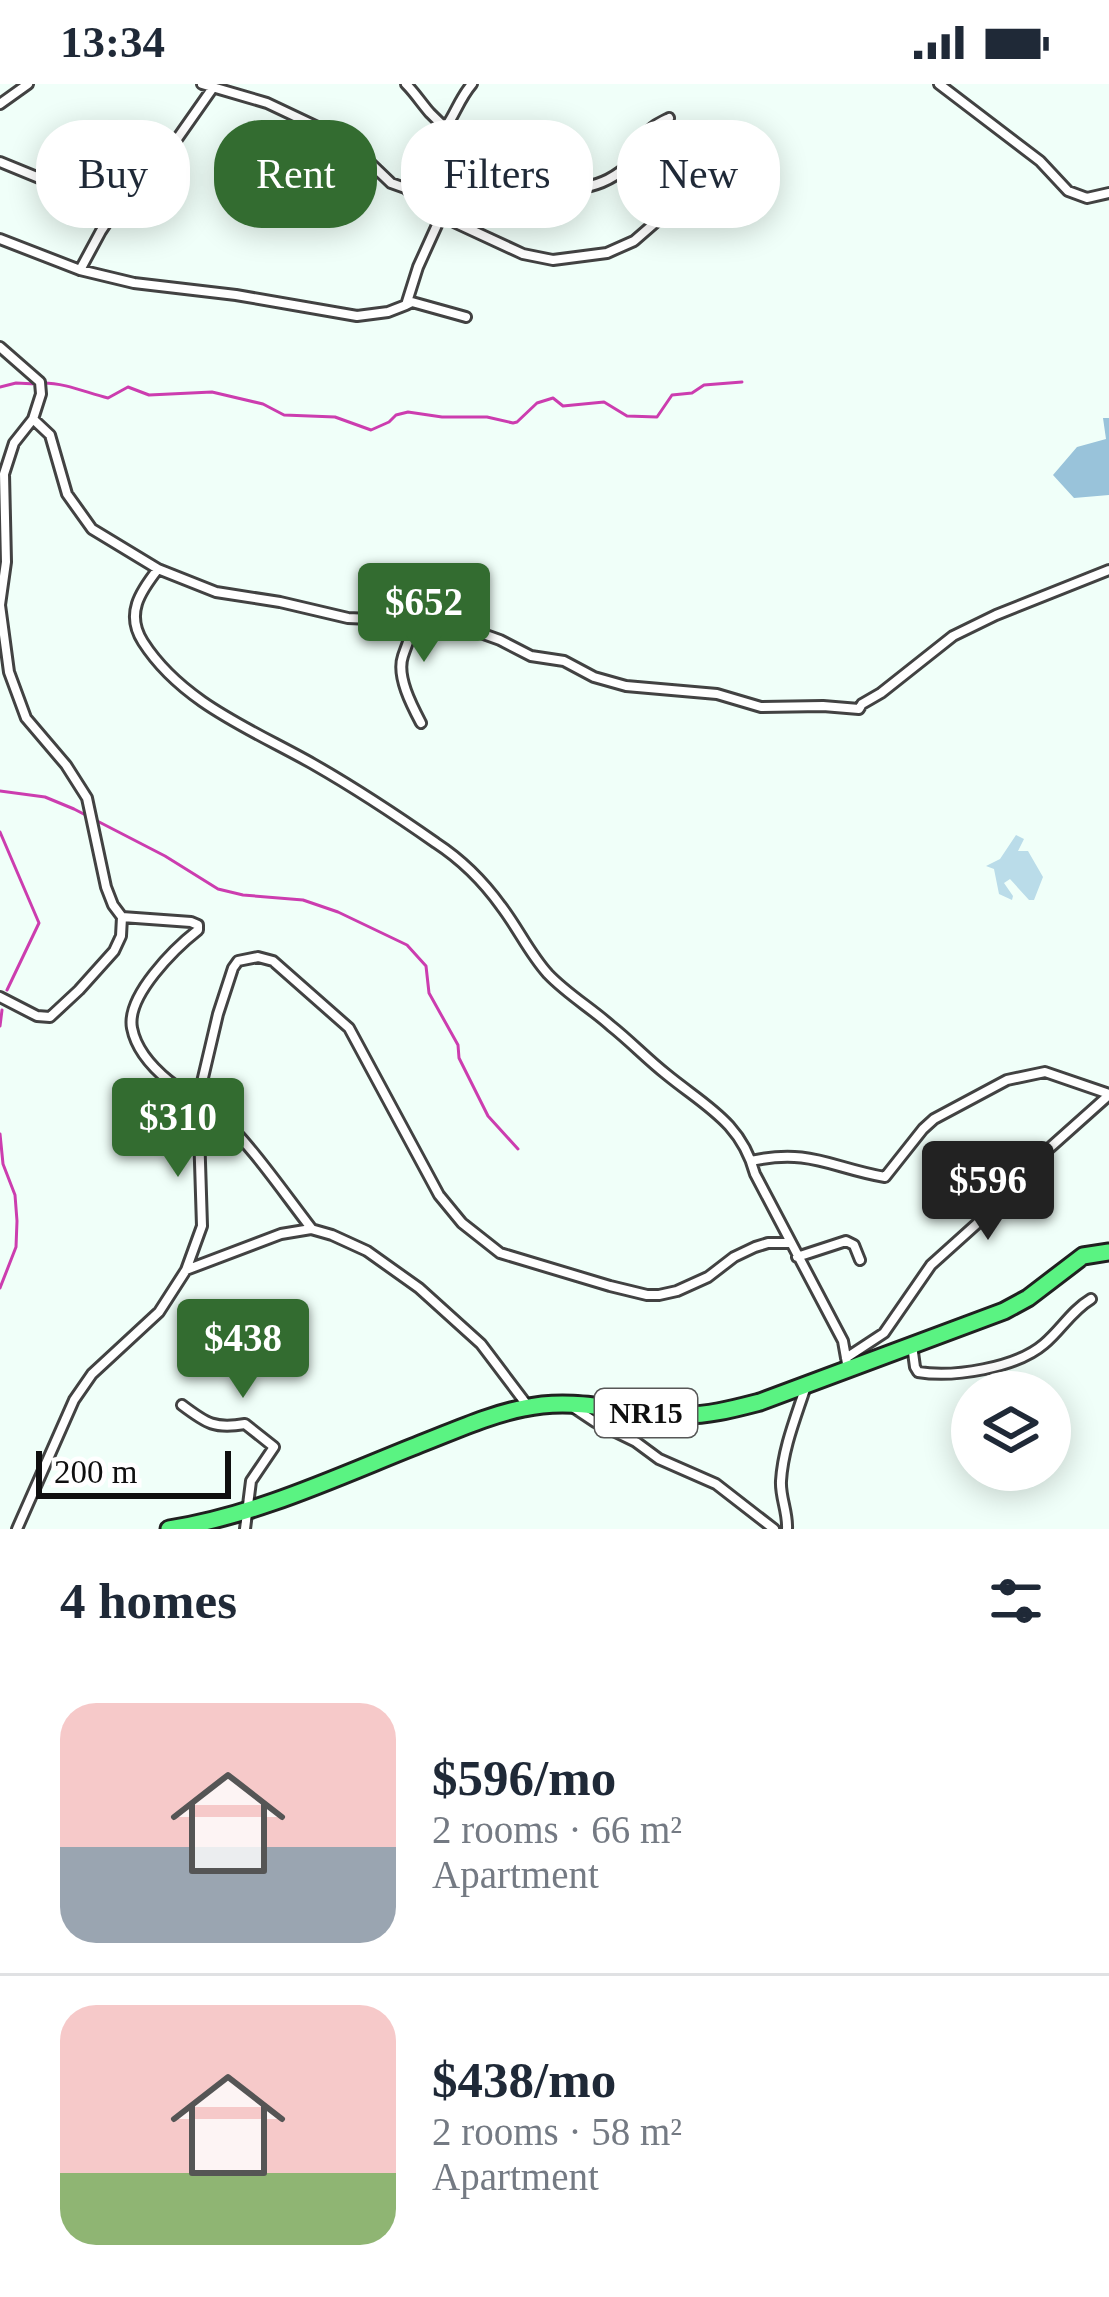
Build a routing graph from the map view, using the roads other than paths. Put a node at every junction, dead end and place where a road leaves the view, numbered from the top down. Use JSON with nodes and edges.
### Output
{"nodes":[{"id":1,"x":28,"y":84,"type":"edge"},
{"id":2,"x":202,"y":84,"type":"edge"},
{"id":3,"x":406,"y":84,"type":"edge"},
{"id":4,"x":472,"y":84,"type":"edge"},
{"id":5,"x":940,"y":84,"type":"edge"},
{"id":6,"x":0,"y":86,"type":"edge"},
{"id":7,"x":212,"y":89,"type":"junction"},
{"id":8,"x":11,"y":97,"type":"junction"},
{"id":9,"x":0,"y":104,"type":"edge"},
{"id":10,"x":669,"y":118,"type":"dead end"},
{"id":11,"x":439,"y":120,"type":"edge"},
{"id":12,"x":451,"y":120,"type":"edge"},
{"id":13,"x":190,"y":122,"type":"edge"},
{"id":14,"x":0,"y":162,"type":"edge"},
{"id":15,"x":36,"y":176,"type":"edge"},
{"id":16,"x":593,"y":181,"type":"edge"},
{"id":17,"x":401,"y":186,"type":"edge"},
{"id":18,"x":1109,"y":193,"type":"edge"},
{"id":19,"x":104,"y":228,"type":"edge"},
{"id":20,"x":436,"y":228,"type":"edge"},
{"id":21,"x":470,"y":228,"type":"edge"},
{"id":22,"x":649,"y":228,"type":"edge"},
{"id":23,"x":0,"y":239,"type":"edge"},
{"id":24,"x":80,"y":270,"type":"junction"},
{"id":25,"x":406,"y":305,"type":"junction"},
{"id":26,"x":466,"y":317,"type":"dead end"},
{"id":27,"x":0,"y":347,"type":"edge"},
{"id":28,"x":33,"y":419,"type":"junction"},
{"id":29,"x":158,"y":569,"type":"junction"},
{"id":30,"x":1109,"y":571,"type":"edge"},
{"id":31,"x":414,"y":616,"type":"junction"},
{"id":32,"x":421,"y":723,"type":"dead end"},
{"id":33,"x":122,"y":917,"type":"junction"},
{"id":34,"x":0,"y":997,"type":"edge"},
{"id":35,"x":1109,"y":1094,"type":"edge"},
{"id":36,"x":198,"y":1099,"type":"junction"},
{"id":37,"x":751,"y":1161,"type":"junction"},
{"id":38,"x":311,"y":1229,"type":"junction"},
{"id":39,"x":790,"y":1243,"type":"junction"},
{"id":40,"x":1109,"y":1252,"type":"edge"},
{"id":41,"x":797,"y":1257,"type":"junction"},
{"id":42,"x":860,"y":1260,"type":"dead end"},
{"id":43,"x":186,"y":1270,"type":"junction"},
{"id":44,"x":1091,"y":1299,"type":"dead end"},
{"id":45,"x":912,"y":1343,"type":"junction"},
{"id":46,"x":847,"y":1363,"type":"junction"},
{"id":47,"x":806,"y":1385,"type":"junction"},
{"id":48,"x":568,"y":1403,"type":"junction"},
{"id":49,"x":182,"y":1406,"type":"dead end"},
{"id":50,"x":528,"y":1406,"type":"junction"},
{"id":51,"x":245,"y":1521,"type":"edge"},
{"id":52,"x":17,"y":1529,"type":"edge"},
{"id":53,"x":169,"y":1529,"type":"edge"},
{"id":54,"x":774,"y":1529,"type":"edge"},
{"id":55,"x":787,"y":1529,"type":"edge"}],
"edges":[{"from":1,"to":8,"type":"street"},
{"from":2,"to":7,"type":"street"},
{"from":3,"to":11,"type":"street"},
{"from":4,"to":12,"type":"street"},
{"from":5,"to":18,"type":"street"},
{"from":6,"to":8,"type":"street"},
{"from":7,"to":13,"type":"street"},
{"from":7,"to":17,"type":"street"},
{"from":8,"to":9,"type":"street"},
{"from":10,"to":16,"type":"street"},
{"from":14,"to":15,"type":"street"},
{"from":19,"to":24,"type":"street"},
{"from":20,"to":25,"type":"street"},
{"from":21,"to":22,"type":"street"},
{"from":23,"to":24,"type":"street"},
{"from":24,"to":25,"type":"street"},
{"from":25,"to":26,"type":"street"},
{"from":27,"to":28,"type":"street"},
{"from":28,"to":29,"type":"street"},
{"from":28,"to":33,"type":"street"},
{"from":29,"to":31,"type":"street"},
{"from":29,"to":37,"type":"street"},
{"from":30,"to":31,"type":"street"},
{"from":31,"to":32,"type":"street"},
{"from":33,"to":34,"type":"street"},
{"from":33,"to":36,"type":"street"},
{"from":35,"to":37,"type":"street"},
{"from":35,"to":46,"type":"street"},
{"from":36,"to":38,"type":"street"},
{"from":36,"to":39,"type":"street"},
{"from":36,"to":43,"type":"street"},
{"from":37,"to":39,"type":"street"},
{"from":38,"to":43,"type":"street"},
{"from":38,"to":50,"type":"street"},
{"from":39,"to":41,"type":"street"},
{"from":40,"to":45,"type":"highway","number":"NR15"},
{"from":41,"to":42,"type":"street"},
{"from":41,"to":46,"type":"street"},
{"from":43,"to":52,"type":"street"},
{"from":44,"to":45,"type":"street"},
{"from":45,"to":46,"type":"highway","number":"NR15"},
{"from":46,"to":47,"type":"highway","number":"NR15"},
{"from":47,"to":48,"type":"highway","number":"NR15"},
{"from":47,"to":55,"type":"street"},
{"from":48,"to":50,"type":"highway","number":"NR15"},
{"from":48,"to":54,"type":"street"},
{"from":49,"to":51,"type":"street"},
{"from":50,"to":51,"type":"highway","number":"NR15"},
{"from":51,"to":53,"type":"highway","number":"NR15"}]}
